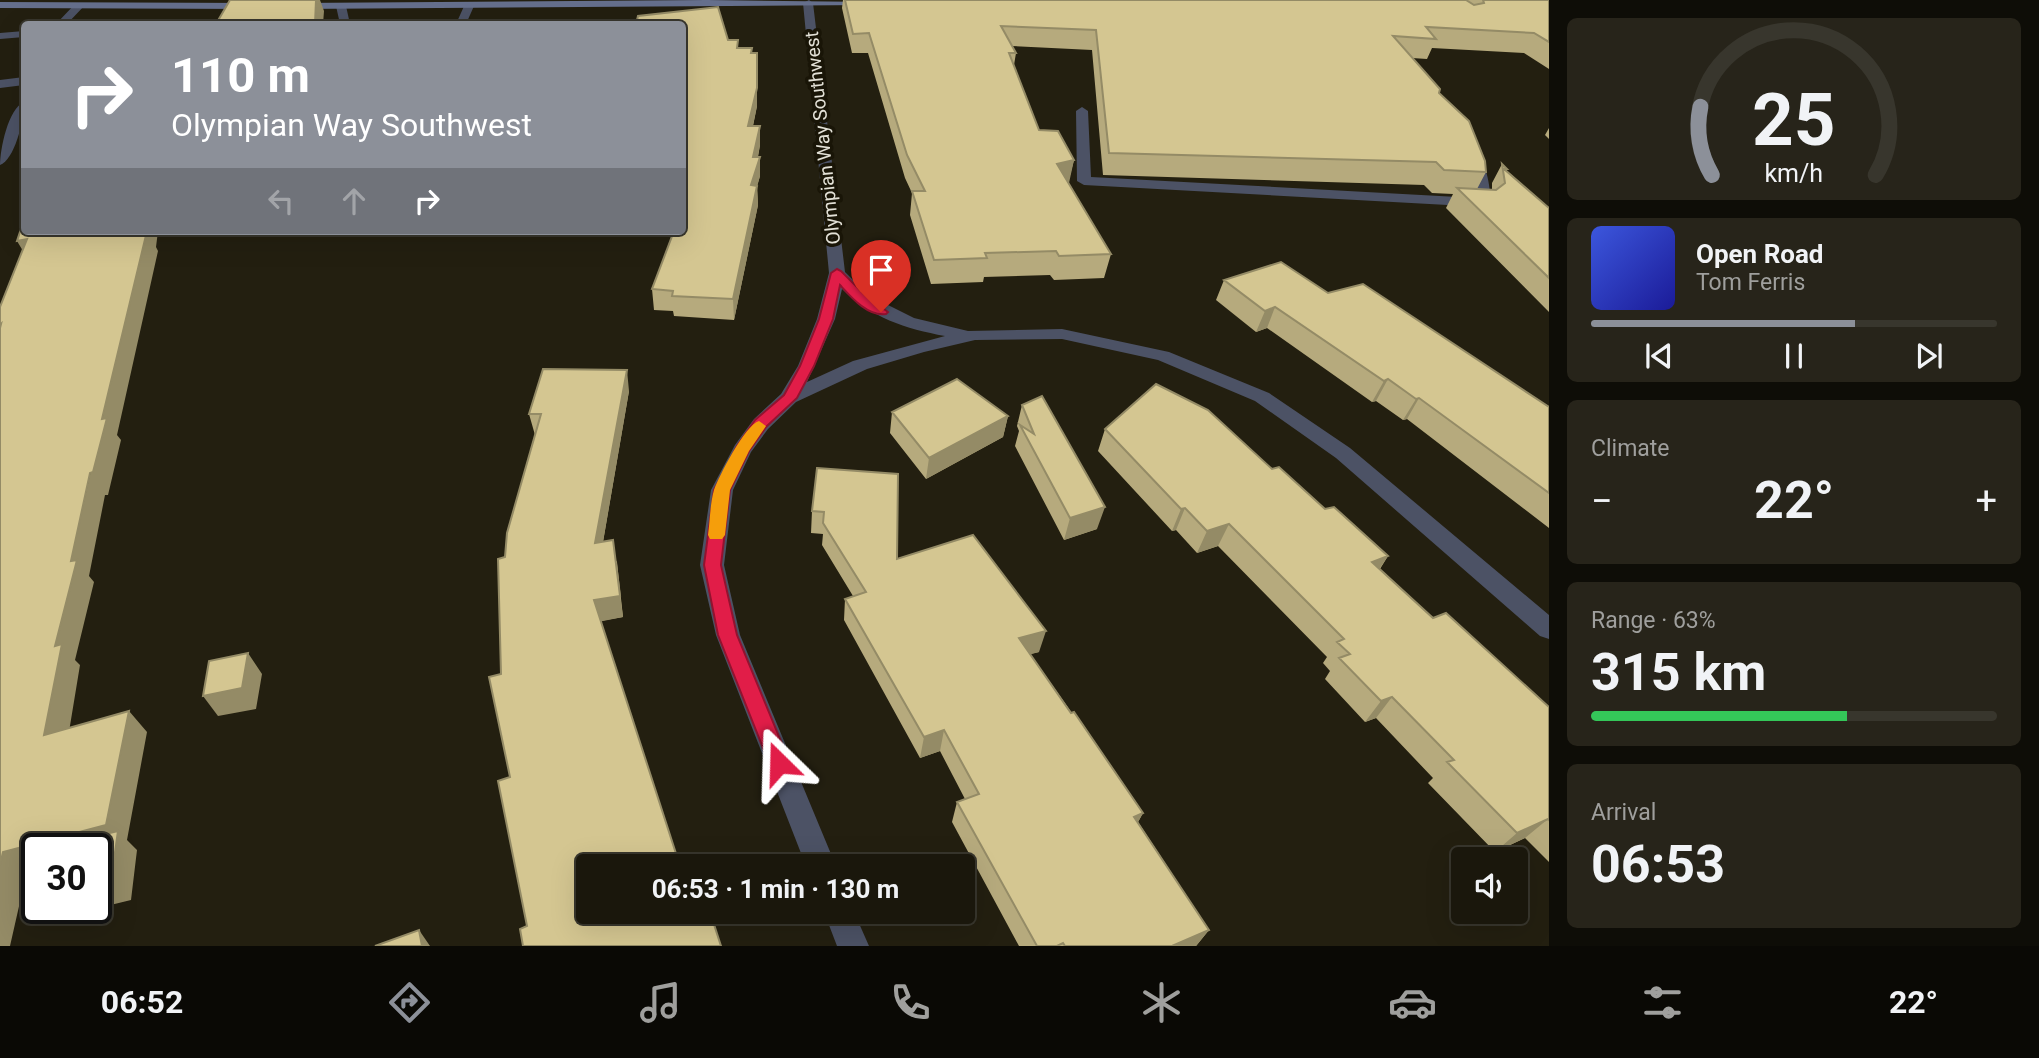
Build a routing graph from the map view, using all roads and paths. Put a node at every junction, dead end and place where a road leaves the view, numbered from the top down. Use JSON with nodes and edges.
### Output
{"nodes":[{"id":1,"x":886,"y":2,"type":"edge"},
{"id":2,"x":204,"y":3,"type":"edge"},
{"id":3,"x":529,"y":3,"type":"edge"},
{"id":4,"x":808,"y":3,"type":"junction"},
{"id":5,"x":0,"y":5,"type":"edge"},
{"id":6,"x":80,"y":5,"type":"junction"},
{"id":7,"x":260,"y":6,"type":"edge"},
{"id":8,"x":287,"y":6,"type":"edge"},
{"id":9,"x":341,"y":6,"type":"junction"},
{"id":10,"x":470,"y":6,"type":"junction"},
{"id":11,"x":64,"y":21,"type":"edge"},
{"id":12,"x":344,"y":21,"type":"edge"},
{"id":13,"x":462,"y":21,"type":"edge"},
{"id":14,"x":21,"y":34,"type":"edge"},
{"id":15,"x":0,"y":36,"type":"edge"},
{"id":16,"x":21,"y":81,"type":"edge"},
{"id":17,"x":0,"y":84,"type":"edge"},
{"id":18,"x":1082,"y":111,"type":"dead end"},
{"id":19,"x":21,"y":113,"type":"edge"},
{"id":20,"x":1466,"y":140,"type":"edge"},
{"id":21,"x":0,"y":161,"type":"edge"},
{"id":22,"x":837,"y":273,"type":"junction"},
{"id":23,"x":975,"y":335,"type":"junction"},
{"id":24,"x":789,"y":398,"type":"junction"},
{"id":25,"x":1549,"y":629,"type":"edge"},
{"id":26,"x":816,"y":854,"type":"edge"},
{"id":27,"x":844,"y":924,"type":"edge"},
{"id":28,"x":853,"y":946,"type":"edge"}],
"edges":[{"from":1,"to":4,"type":"main road"},
{"from":2,"to":6,"type":"main road"},
{"from":2,"to":7,"type":"main road"},
{"from":3,"to":4,"type":"main road"},
{"from":3,"to":10,"type":"main road"},
{"from":4,"to":22,"type":"street","name":"Olympian Way Southwest"},
{"from":5,"to":6,"type":"main road"},
{"from":6,"to":11,"type":"street"},
{"from":8,"to":9,"type":"main road"},
{"from":9,"to":10,"type":"main road"},
{"from":9,"to":12,"type":"street"},
{"from":10,"to":13,"type":"street"},
{"from":14,"to":15,"type":"street"},
{"from":16,"to":17,"type":"street"},
{"from":18,"to":20,"type":"street"},
{"from":19,"to":21,"type":"street"},
{"from":22,"to":23,"type":"street","name":"Olympian Way Southwest"},
{"from":22,"to":24,"type":"street","name":"Olympian Way Southwest"},
{"from":23,"to":24,"type":"street","name":"Olympian Way Southwest"},
{"from":23,"to":25,"type":"street"},
{"from":24,"to":26,"type":"street","name":"Olympian Way Southwest"},
{"from":27,"to":28,"type":"street"}]}
